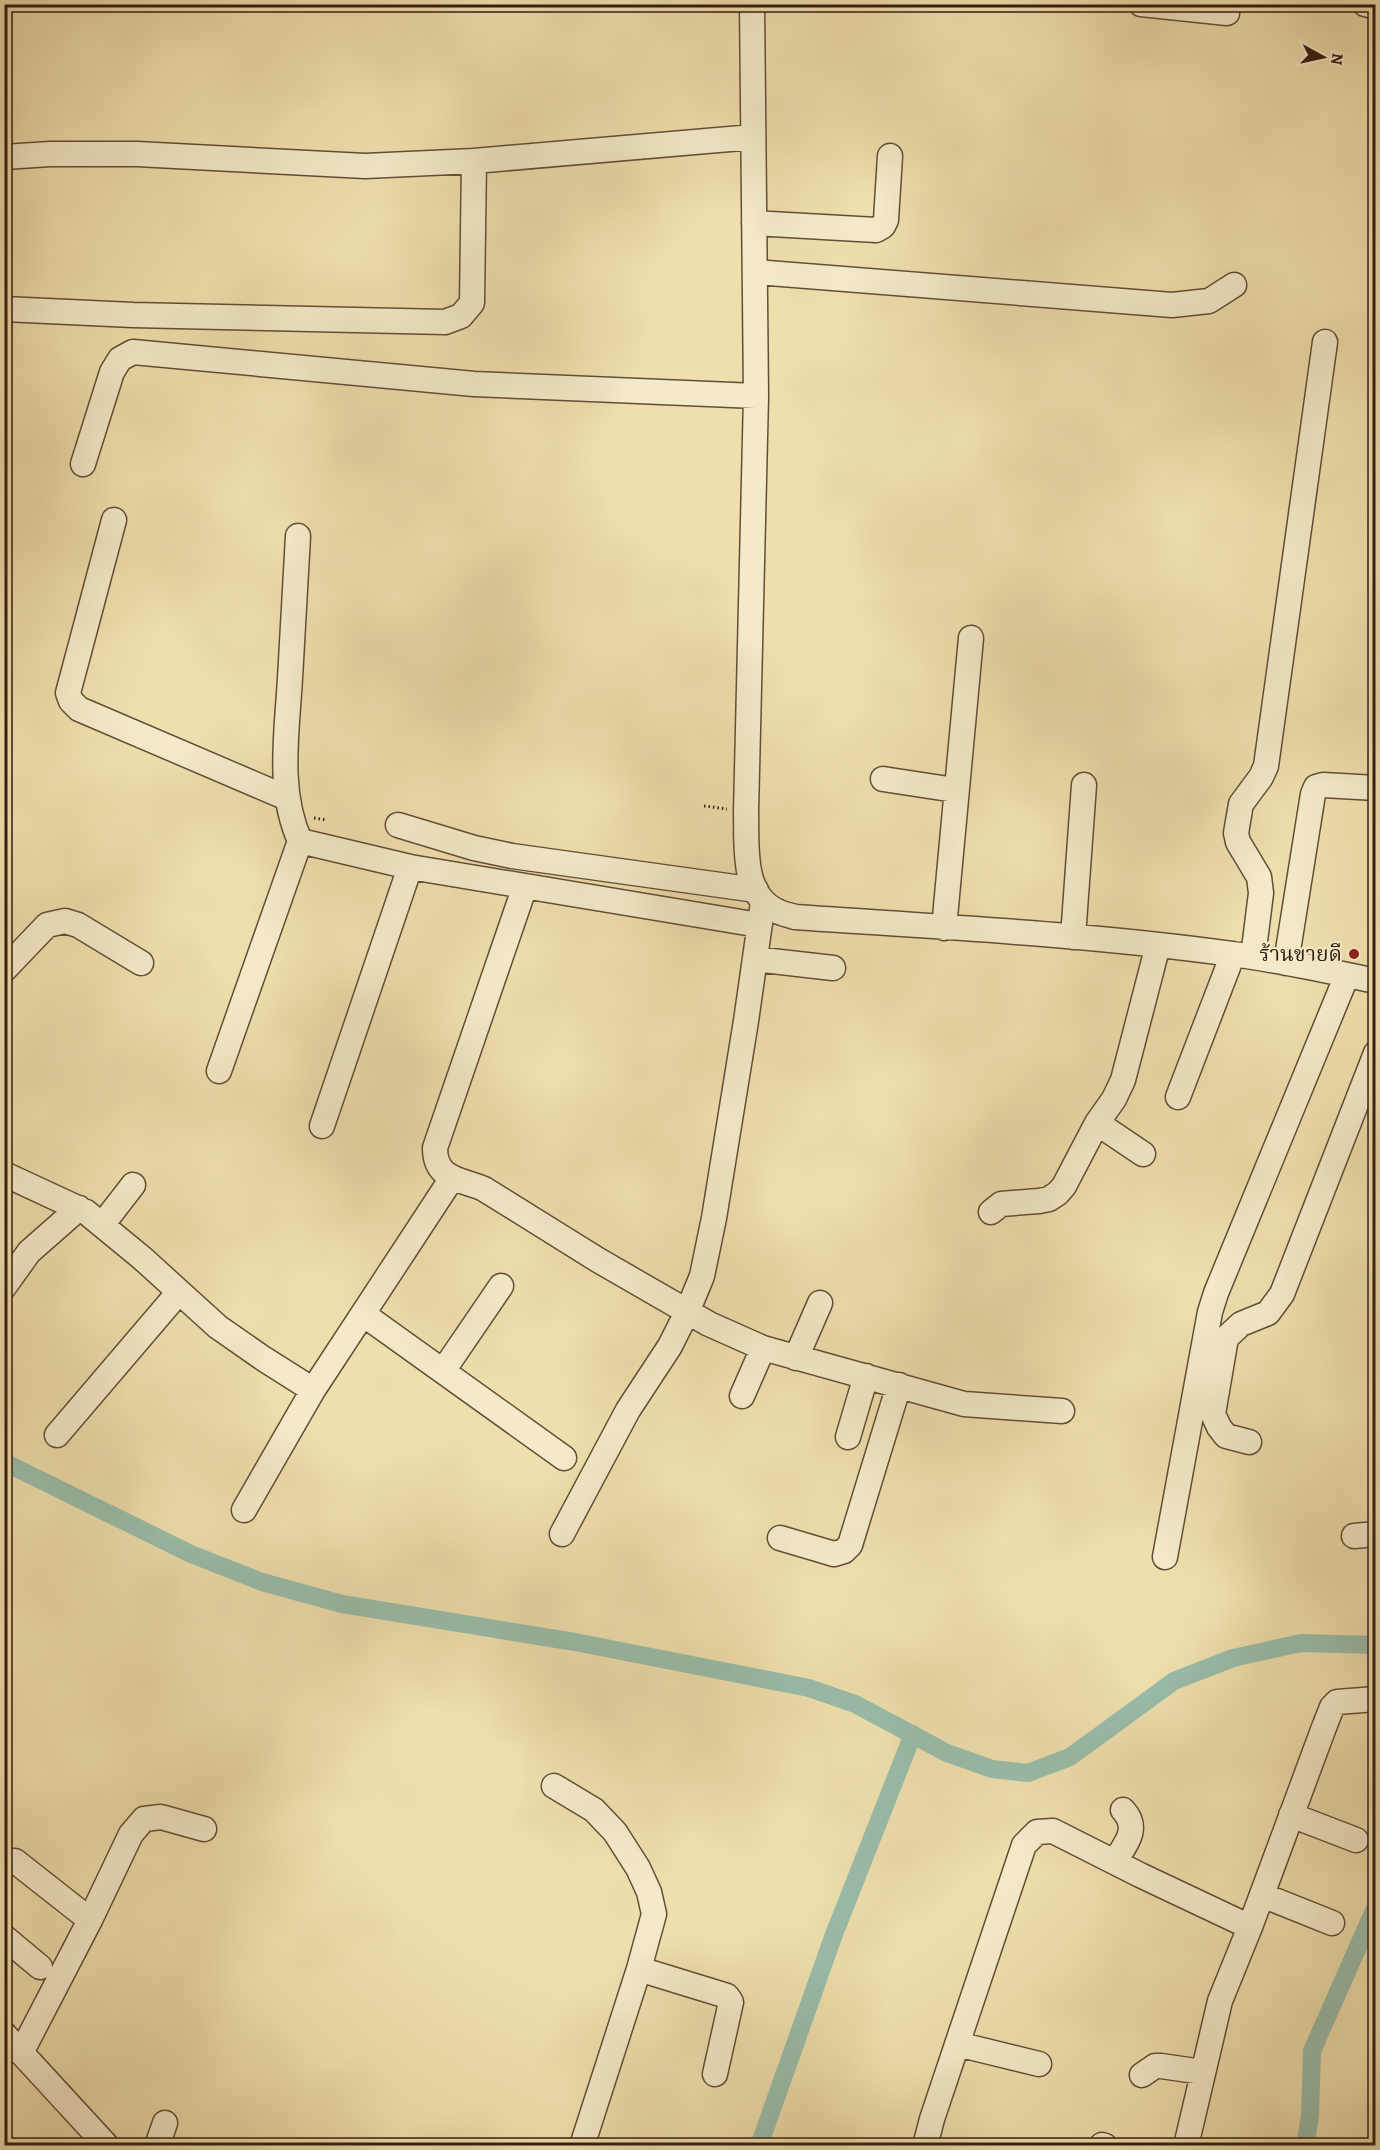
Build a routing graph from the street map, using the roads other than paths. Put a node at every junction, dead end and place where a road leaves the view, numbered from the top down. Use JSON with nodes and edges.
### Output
{"nodes":[{"id":1,"x":752,"y":4,"type":"edge"},
{"id":2,"x":1141,"y":4,"type":"edge"},
{"id":3,"x":1365,"y":4,"type":"edge"},
{"id":4,"x":1376,"y":7,"type":"edge"},
{"id":5,"x":1227,"y":13,"type":"dead end"},
{"id":6,"x":753,"y":137,"type":"junction"},
{"id":7,"x":890,"y":156,"type":"dead end"},
{"id":8,"x":4,"y":157,"type":"edge"},
{"id":9,"x":474,"y":161,"type":"junction"},
{"id":10,"x":754,"y":223,"type":"junction"},
{"id":11,"x":755,"y":272,"type":"junction"},
{"id":12,"x":1234,"y":285,"type":"dead end"},
{"id":13,"x":4,"y":309,"type":"edge"},
{"id":14,"x":1325,"y":342,"type":"dead end"},
{"id":15,"x":756,"y":396,"type":"junction"},
{"id":16,"x":84,"y":464,"type":"dead end"},
{"id":17,"x":114,"y":520,"type":"dead end"},
{"id":18,"x":298,"y":536,"type":"dead end"},
{"id":19,"x":971,"y":638,"type":"dead end"},
{"id":20,"x":883,"y":779,"type":"dead end"},
{"id":21,"x":1084,"y":785,"type":"dead end"},
{"id":22,"x":1376,"y":788,"type":"edge"},
{"id":23,"x":956,"y":790,"type":"junction"},
{"id":24,"x":286,"y":798,"type":"junction"},
{"id":25,"x":398,"y":825,"type":"dead end"},
{"id":26,"x":300,"y":841,"type":"junction"},
{"id":27,"x":410,"y":867,"type":"junction"},
{"id":28,"x":525,"y":886,"type":"junction"},
{"id":29,"x":759,"y":905,"type":"junction"},
{"id":30,"x":944,"y":928,"type":"junction"},
{"id":31,"x":1073,"y":938,"type":"junction"},
{"id":32,"x":1158,"y":945,"type":"junction"},
{"id":33,"x":1243,"y":956,"type":"junction"},
{"id":34,"x":755,"y":959,"type":"junction"},
{"id":35,"x":141,"y":963,"type":"dead end"},
{"id":36,"x":1286,"y":963,"type":"junction"},
{"id":37,"x":5,"y":968,"type":"edge"},
{"id":38,"x":833,"y":968,"type":"dead end"},
{"id":39,"x":1347,"y":975,"type":"junction"},
{"id":40,"x":1376,"y":981,"type":"edge"},
{"id":41,"x":1376,"y":1053,"type":"edge"},
{"id":42,"x":219,"y":1071,"type":"dead end"},
{"id":43,"x":1179,"y":1097,"type":"dead end"},
{"id":44,"x":1097,"y":1123,"type":"junction"},
{"id":45,"x":322,"y":1126,"type":"dead end"},
{"id":46,"x":1143,"y":1154,"type":"dead end"},
{"id":47,"x":4,"y":1174,"type":"edge"},
{"id":48,"x":452,"y":1179,"type":"junction"},
{"id":49,"x":133,"y":1185,"type":"dead end"},
{"id":50,"x":79,"y":1208,"type":"junction"},
{"id":51,"x":990,"y":1212,"type":"dead end"},
{"id":52,"x":102,"y":1225,"type":"junction"},
{"id":53,"x":4,"y":1287,"type":"edge"},
{"id":54,"x":501,"y":1287,"type":"dead end"},
{"id":55,"x":179,"y":1292,"type":"junction"},
{"id":56,"x":820,"y":1303,"type":"dead end"},
{"id":57,"x":688,"y":1310,"type":"junction"},
{"id":58,"x":363,"y":1314,"type":"junction"},
{"id":59,"x":763,"y":1348,"type":"junction"},
{"id":60,"x":796,"y":1358,"type":"junction"},
{"id":61,"x":443,"y":1371,"type":"junction"},
{"id":62,"x":866,"y":1376,"type":"junction"},
{"id":63,"x":899,"y":1385,"type":"junction"},
{"id":64,"x":313,"y":1390,"type":"junction"},
{"id":65,"x":742,"y":1396,"type":"dead end"},
{"id":66,"x":1062,"y":1411,"type":"dead end"},
{"id":67,"x":57,"y":1436,"type":"dead end"},
{"id":68,"x":848,"y":1437,"type":"dead end"},
{"id":69,"x":1250,"y":1442,"type":"dead end"},
{"id":70,"x":564,"y":1458,"type":"dead end"},
{"id":71,"x":244,"y":1510,"type":"dead end"},
{"id":72,"x":562,"y":1534,"type":"dead end"},
{"id":73,"x":780,"y":1538,"type":"dead end"},
{"id":74,"x":1166,"y":1557,"type":"dead end"},
{"id":75,"x":1376,"y":1699,"type":"edge"},
{"id":76,"x":554,"y":1786,"type":"dead end"},
{"id":77,"x":1123,"y":1810,"type":"dead end"},
{"id":78,"x":1291,"y":1815,"type":"junction"},
{"id":79,"x":204,"y":1829,"type":"dead end"},
{"id":80,"x":1356,"y":1840,"type":"dead end"},
{"id":81,"x":1115,"y":1861,"type":"junction"},
{"id":82,"x":15,"y":1862,"type":"dead end"},
{"id":83,"x":1262,"y":1895,"type":"junction"},
{"id":84,"x":90,"y":1920,"type":"junction"},
{"id":85,"x":1332,"y":1923,"type":"dead end"},
{"id":86,"x":1250,"y":1927,"type":"junction"},
{"id":87,"x":4,"y":1937,"type":"edge"},
{"id":88,"x":40,"y":1966,"type":"dead end"},
{"id":89,"x":639,"y":1969,"type":"junction"},
{"id":90,"x":4,"y":2034,"type":"edge"},
{"id":91,"x":957,"y":2044,"type":"junction"},
{"id":92,"x":21,"y":2053,"type":"junction"},
{"id":93,"x":1039,"y":2064,"type":"dead end"},
{"id":94,"x":1203,"y":2072,"type":"junction"},
{"id":95,"x":715,"y":2074,"type":"dead end"},
{"id":96,"x":1142,"y":2074,"type":"dead end"},
{"id":97,"x":106,"y":2145,"type":"edge"},
{"id":98,"x":582,"y":2145,"type":"edge"},
{"id":99,"x":925,"y":2145,"type":"edge"},
{"id":100,"x":1186,"y":2145,"type":"edge"}],
"edges":[{"from":1,"to":6,"type":"street"},
{"from":2,"to":5,"type":"street"},
{"from":3,"to":4,"type":"street"},
{"from":6,"to":9,"type":"street"},
{"from":6,"to":10,"type":"street"},
{"from":7,"to":10,"type":"street"},
{"from":8,"to":9,"type":"street"},
{"from":9,"to":13,"type":"street"},
{"from":10,"to":11,"type":"street"},
{"from":11,"to":12,"type":"street"},
{"from":11,"to":15,"type":"street"},
{"from":14,"to":33,"type":"street"},
{"from":15,"to":16,"type":"street"},
{"from":15,"to":29,"type":"street"},
{"from":17,"to":24,"type":"street"},
{"from":18,"to":24,"type":"street"},
{"from":19,"to":23,"type":"street"},
{"from":20,"to":23,"type":"street"},
{"from":21,"to":31,"type":"street"},
{"from":22,"to":36,"type":"street"},
{"from":23,"to":30,"type":"street"},
{"from":24,"to":26,"type":"street"},
{"from":25,"to":29,"type":"street"},
{"from":26,"to":27,"type":"street"},
{"from":26,"to":42,"type":"street"},
{"from":27,"to":28,"type":"street"},
{"from":27,"to":45,"type":"street"},
{"from":28,"to":29,"type":"street"},
{"from":28,"to":48,"type":"street"},
{"from":29,"to":30,"type":"street"},
{"from":29,"to":34,"type":"street"},
{"from":30,"to":31,"type":"street"},
{"from":31,"to":32,"type":"street"},
{"from":32,"to":33,"type":"street"},
{"from":32,"to":44,"type":"street"},
{"from":33,"to":36,"type":"street"},
{"from":33,"to":43,"type":"street"},
{"from":34,"to":38,"type":"street"},
{"from":34,"to":57,"type":"street"},
{"from":35,"to":37,"type":"street"},
{"from":36,"to":39,"type":"street"},
{"from":39,"to":40,"type":"street"},
{"from":39,"to":74,"type":"street"},
{"from":41,"to":69,"type":"street"},
{"from":44,"to":46,"type":"street"},
{"from":44,"to":51,"type":"street"},
{"from":47,"to":50,"type":"street"},
{"from":48,"to":57,"type":"street"},
{"from":48,"to":58,"type":"street"},
{"from":49,"to":52,"type":"street"},
{"from":50,"to":52,"type":"street"},
{"from":50,"to":53,"type":"street"},
{"from":52,"to":55,"type":"street"},
{"from":54,"to":61,"type":"street"},
{"from":55,"to":64,"type":"street"},
{"from":55,"to":67,"type":"street"},
{"from":56,"to":60,"type":"street"},
{"from":57,"to":59,"type":"street"},
{"from":57,"to":72,"type":"street"},
{"from":58,"to":61,"type":"street"},
{"from":58,"to":64,"type":"street"},
{"from":59,"to":60,"type":"street"},
{"from":59,"to":65,"type":"street"},
{"from":60,"to":62,"type":"street"},
{"from":61,"to":70,"type":"street"},
{"from":62,"to":63,"type":"street"},
{"from":62,"to":68,"type":"street"},
{"from":63,"to":66,"type":"street"},
{"from":63,"to":73,"type":"street"},
{"from":64,"to":71,"type":"street"},
{"from":75,"to":78,"type":"street"},
{"from":76,"to":89,"type":"street"},
{"from":77,"to":81,"type":"street"},
{"from":78,"to":80,"type":"street"},
{"from":78,"to":83,"type":"street"},
{"from":79,"to":84,"type":"street"},
{"from":81,"to":86,"type":"street"},
{"from":81,"to":91,"type":"street"},
{"from":82,"to":84,"type":"street"},
{"from":83,"to":85,"type":"street"},
{"from":83,"to":86,"type":"street"},
{"from":84,"to":92,"type":"street"},
{"from":86,"to":94,"type":"street"},
{"from":87,"to":88,"type":"street"},
{"from":89,"to":95,"type":"street"},
{"from":89,"to":98,"type":"street"},
{"from":90,"to":92,"type":"street"},
{"from":91,"to":93,"type":"street"},
{"from":91,"to":99,"type":"street"},
{"from":92,"to":97,"type":"street"},
{"from":94,"to":96,"type":"street"},
{"from":94,"to":100,"type":"street"}]}
